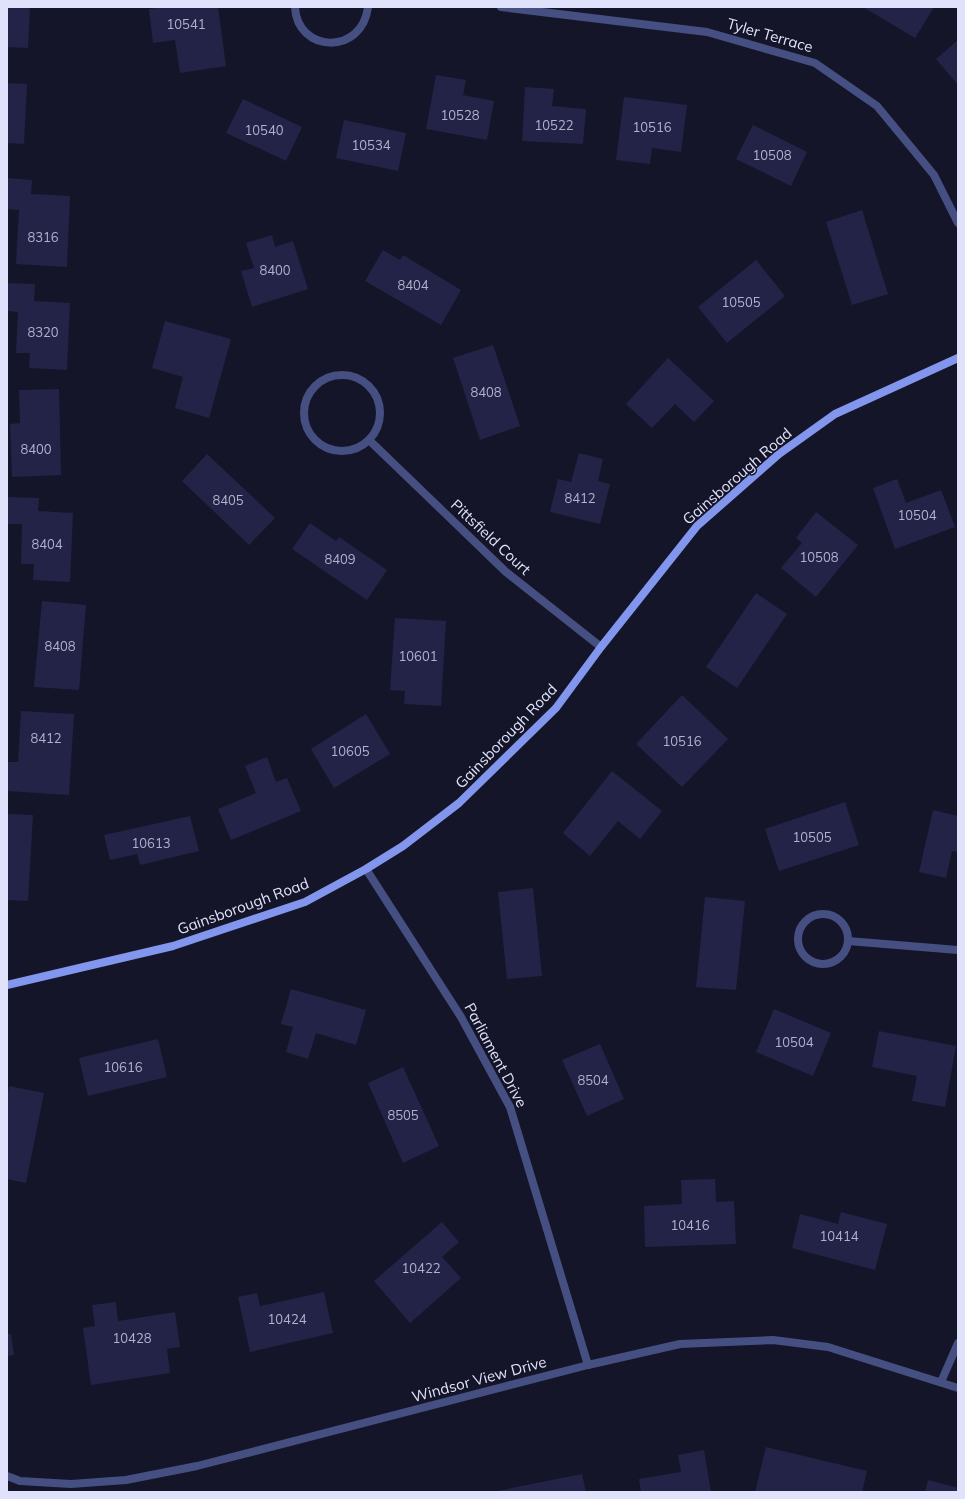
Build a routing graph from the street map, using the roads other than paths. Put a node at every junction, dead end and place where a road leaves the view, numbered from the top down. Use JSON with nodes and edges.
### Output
{"nodes":[{"id":1,"x":295,"y":7,"type":"edge"},
{"id":2,"x":368,"y":7,"type":"edge"},
{"id":3,"x":501,"y":7,"type":"edge"},
{"id":4,"x":958,"y":223,"type":"edge"},
{"id":5,"x":958,"y":358,"type":"edge"},
{"id":6,"x":369,"y":440,"type":"junction"},
{"id":7,"x":601,"y":647,"type":"junction"},
{"id":8,"x":366,"y":869,"type":"junction"},
{"id":9,"x":848,"y":941,"type":"junction"},
{"id":10,"x":958,"y":950,"type":"edge"},
{"id":11,"x":7,"y":985,"type":"edge"},
{"id":12,"x":958,"y":1343,"type":"edge"},
{"id":13,"x":588,"y":1365,"type":"junction"},
{"id":14,"x":941,"y":1382,"type":"junction"},
{"id":15,"x":958,"y":1388,"type":"edge"},
{"id":16,"x":7,"y":1476,"type":"edge"}],
"edges":[{"from":1,"to":2,"type":"street"},
{"from":3,"to":4,"type":"street","name":"Tyler Terrace"},
{"from":5,"to":7,"type":"street","name":"Gainsborough Road"},
{"from":6,"to":6,"type":"street"},
{"from":6,"to":7,"type":"street","name":"Pittsfield Court"},
{"from":7,"to":8,"type":"street","name":"Gainsborough Road"},
{"from":8,"to":11,"type":"street","name":"Gainsborough Road"},
{"from":8,"to":13,"type":"street","name":"Parliament Drive"},
{"from":9,"to":9,"type":"street"},
{"from":9,"to":10,"type":"street"},
{"from":12,"to":14,"type":"street"},
{"from":13,"to":14,"type":"street","name":"Windsor View Drive"},
{"from":13,"to":16,"type":"street","name":"Windsor View Drive"},
{"from":14,"to":15,"type":"street","name":"Windsor View Drive"}]}
